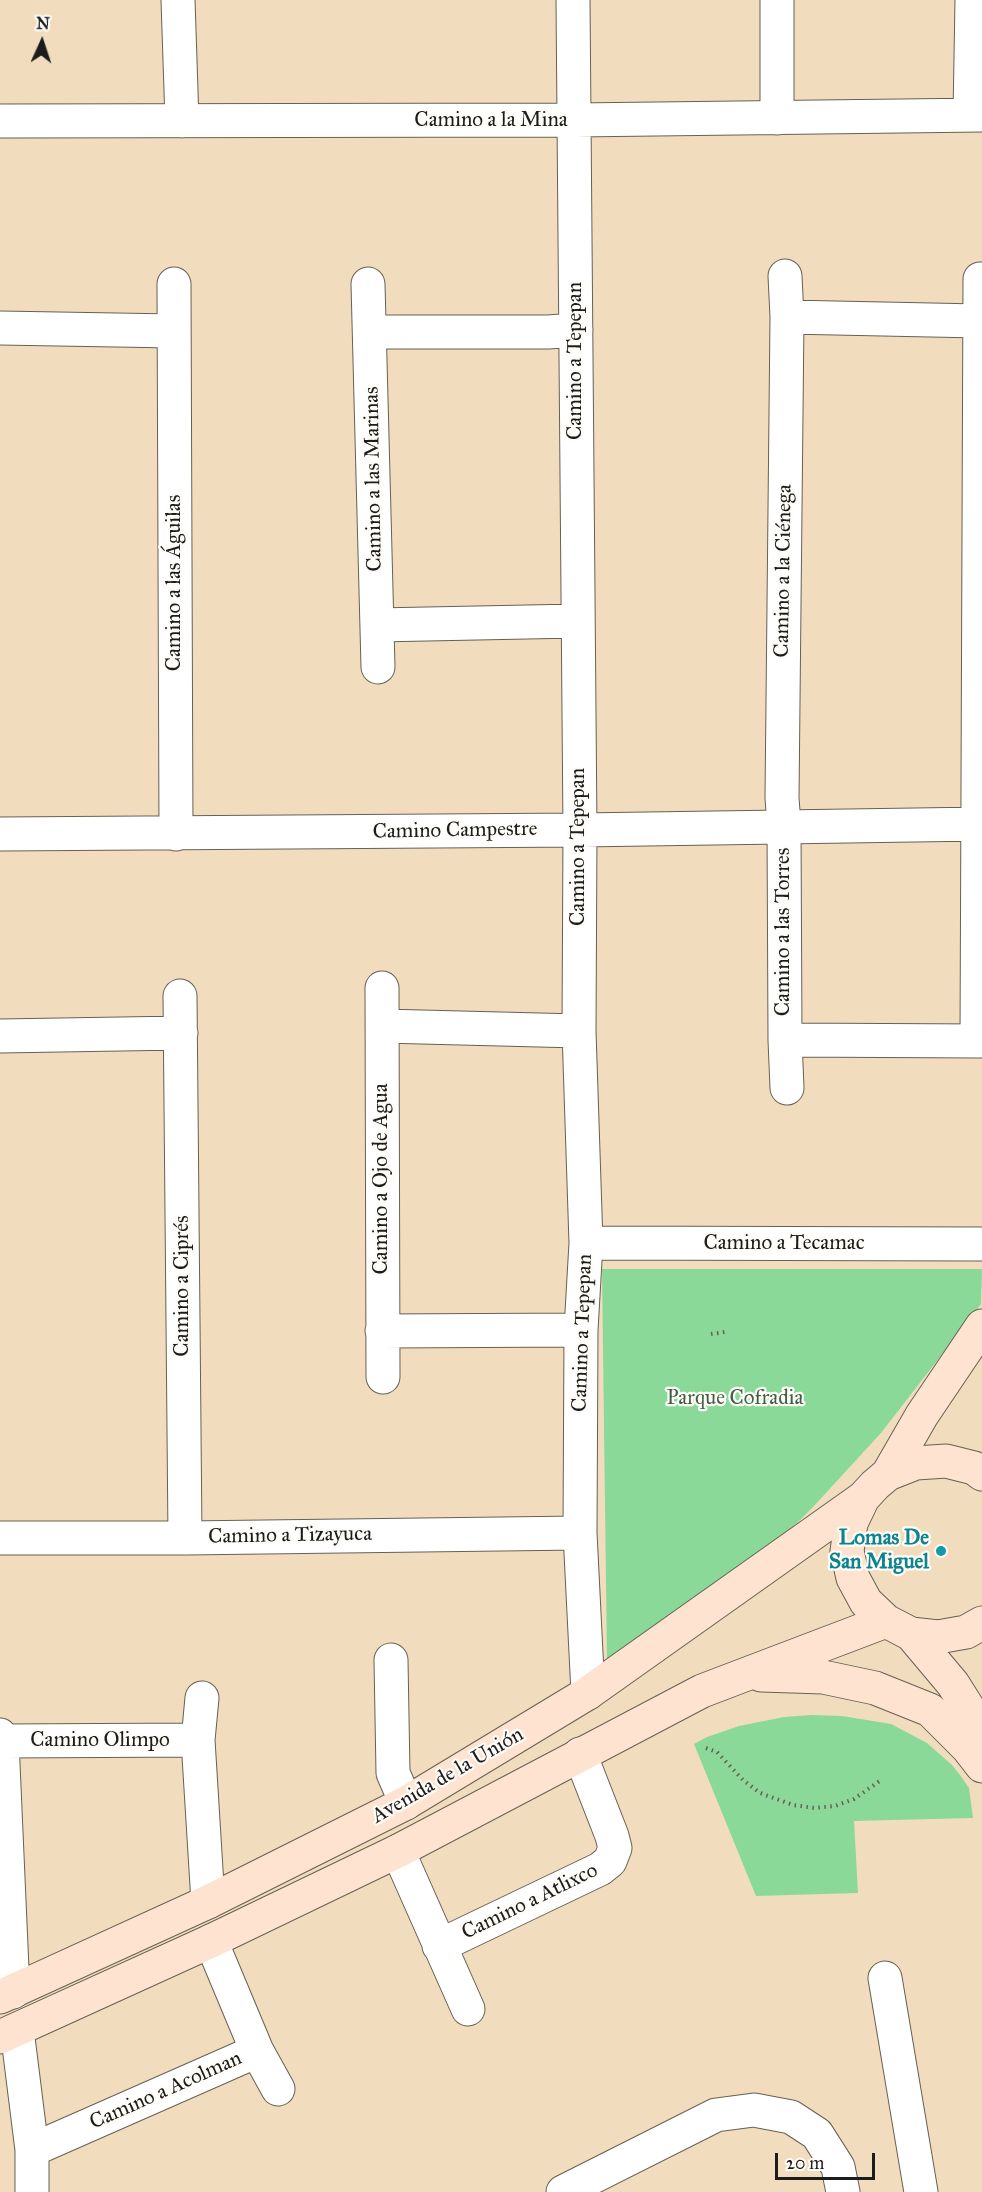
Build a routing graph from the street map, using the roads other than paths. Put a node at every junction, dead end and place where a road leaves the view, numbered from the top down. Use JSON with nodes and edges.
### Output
{"nodes":[{"id":1,"x":178,"y":0,"type":"edge"},
{"id":2,"x":573,"y":0,"type":"edge"},
{"id":3,"x":777,"y":0,"type":"edge"},
{"id":4,"x":972,"y":0,"type":"edge"},
{"id":5,"x":976,"y":115,"type":"edge"},
{"id":6,"x":777,"y":118,"type":"junction"},
{"id":7,"x":575,"y":120,"type":"junction"},
{"id":8,"x":0,"y":121,"type":"edge"},
{"id":9,"x":182,"y":121,"type":"junction"},
{"id":10,"x":785,"y":276,"type":"dead end"},
{"id":11,"x":980,"y":279,"type":"dead end"},
{"id":12,"x":174,"y":284,"type":"dead end"},
{"id":13,"x":369,"y":284,"type":"dead end"},
{"id":14,"x":787,"y":317,"type":"junction"},
{"id":15,"x":980,"y":321,"type":"junction"},
{"id":16,"x":0,"y":328,"type":"edge"},
{"id":17,"x":576,"y":330,"type":"junction"},
{"id":18,"x":174,"y":332,"type":"junction"},
{"id":19,"x":371,"y":332,"type":"junction"},
{"id":20,"x":578,"y":621,"type":"junction"},
{"id":21,"x":377,"y":625,"type":"junction"},
{"id":22,"x":378,"y":667,"type":"dead end"},
{"id":23,"x":980,"y":824,"type":"edge"},
{"id":24,"x":784,"y":825,"type":"junction"},
{"id":25,"x":580,"y":830,"type":"junction"},
{"id":26,"x":0,"y":834,"type":"edge"},
{"id":27,"x":176,"y":834,"type":"junction"},
{"id":28,"x":382,"y":988,"type":"dead end"},
{"id":29,"x":180,"y":996,"type":"dead end"},
{"id":30,"x":382,"y":1026,"type":"junction"},
{"id":31,"x":579,"y":1031,"type":"junction"},
{"id":32,"x":181,"y":1033,"type":"junction"},
{"id":33,"x":0,"y":1036,"type":"edge"},
{"id":34,"x":785,"y":1040,"type":"junction"},
{"id":35,"x":980,"y":1041,"type":"edge"},
{"id":36,"x":787,"y":1088,"type":"dead end"},
{"id":37,"x":586,"y":1243,"type":"junction"},
{"id":38,"x":982,"y":1244,"type":"edge"},
{"id":39,"x":982,"y":1326,"type":"edge"},
{"id":40,"x":581,"y":1330,"type":"junction"},
{"id":41,"x":382,"y":1331,"type":"junction"},
{"id":42,"x":383,"y":1377,"type":"dead end"},
{"id":43,"x":888,"y":1474,"type":"junction"},
{"id":44,"x":982,"y":1474,"type":"edge"},
{"id":45,"x":863,"y":1498,"type":"junction"},
{"id":46,"x":580,"y":1533,"type":"junction"},
{"id":47,"x":0,"y":1538,"type":"edge"},
{"id":48,"x":185,"y":1538,"type":"junction"},
{"id":49,"x":982,"y":1623,"type":"edge"},
{"id":50,"x":898,"y":1627,"type":"junction"},
{"id":51,"x":391,"y":1660,"type":"dead end"},
{"id":52,"x":744,"y":1675,"type":"junction"},
{"id":53,"x":588,"y":1693,"type":"junction"},
{"id":54,"x":202,"y":1698,"type":"dead end"},
{"id":55,"x":982,"y":1731,"type":"edge"},
{"id":56,"x":1,"y":1738,"type":"edge"},
{"id":57,"x":198,"y":1740,"type":"junction"},
{"id":58,"x":580,"y":1754,"type":"junction"},
{"id":59,"x":982,"y":1766,"type":"edge"},
{"id":60,"x":406,"y":1803,"type":"junction"},
{"id":61,"x":398,"y":1851,"type":"junction"},
{"id":62,"x":208,"y":1902,"type":"junction"},
{"id":63,"x":211,"y":1941,"type":"junction"},
{"id":64,"x":439,"y":1946,"type":"junction"},
{"id":65,"x":885,"y":1978,"type":"dead end"},
{"id":66,"x":6,"y":1994,"type":"edge"},
{"id":67,"x":468,"y":2009,"type":"dead end"},
{"id":68,"x":8,"y":2034,"type":"edge"},
{"id":69,"x":257,"y":2051,"type":"junction"},
{"id":70,"x":278,"y":2089,"type":"dead end"},
{"id":71,"x":32,"y":2150,"type":"junction"},
{"id":72,"x":32,"y":2192,"type":"edge"},
{"id":73,"x":563,"y":2192,"type":"edge"},
{"id":74,"x":843,"y":2192,"type":"edge"},
{"id":75,"x":921,"y":2192,"type":"edge"}],
"edges":[{"from":1,"to":9,"type":"street"},
{"from":2,"to":7,"type":"street","name":"Camino a Tepepan"},
{"from":3,"to":6,"type":"street"},
{"from":4,"to":5,"type":"street"},
{"from":5,"to":6,"type":"street","name":"Camino a la Mina"},
{"from":6,"to":7,"type":"street","name":"Camino a la Mina"},
{"from":7,"to":9,"type":"street","name":"Camino a la Mina"},
{"from":7,"to":17,"type":"street","name":"Camino a Tepepan"},
{"from":8,"to":9,"type":"street","name":"Camino a la Mina"},
{"from":10,"to":14,"type":"street","name":"Camino a la Ciénega"},
{"from":11,"to":15,"type":"street"},
{"from":12,"to":18,"type":"street","name":"Camino a las Águilas"},
{"from":13,"to":19,"type":"street","name":"Camino a las Marinas"},
{"from":14,"to":15,"type":"street"},
{"from":14,"to":24,"type":"street","name":"Camino a la Ciénega"},
{"from":15,"to":23,"type":"street"},
{"from":16,"to":18,"type":"street"},
{"from":17,"to":19,"type":"street"},
{"from":17,"to":20,"type":"street","name":"Camino a Tepepan"},
{"from":18,"to":27,"type":"street","name":"Camino a las Águilas"},
{"from":19,"to":21,"type":"street","name":"Camino a las Marinas"},
{"from":20,"to":21,"type":"street"},
{"from":20,"to":25,"type":"street","name":"Camino a Tepepan"},
{"from":21,"to":22,"type":"street","name":"Camino a las Marinas"},
{"from":23,"to":24,"type":"street","name":"Camino Campestre"},
{"from":23,"to":35,"type":"street","name":"Camino a las Torres"},
{"from":24,"to":25,"type":"street","name":"Camino Campestre"},
{"from":24,"to":34,"type":"street","name":"Camino a las Torres"},
{"from":25,"to":27,"type":"street","name":"Camino Campestre"},
{"from":25,"to":31,"type":"street","name":"Camino a Tepepan"},
{"from":26,"to":27,"type":"street","name":"Camino Campestre"},
{"from":28,"to":30,"type":"street","name":"Camino a Ojo de Agua"},
{"from":29,"to":32,"type":"street","name":"Camino a Ciprés"},
{"from":30,"to":31,"type":"street"},
{"from":30,"to":41,"type":"street","name":"Camino a Ojo de Agua"},
{"from":31,"to":37,"type":"street","name":"Camino a Tepepan"},
{"from":32,"to":33,"type":"street"},
{"from":32,"to":48,"type":"street","name":"Camino a Ciprés"},
{"from":34,"to":35,"type":"street","name":"Camino a las Torres"},
{"from":34,"to":36,"type":"street","name":"Camino a las Torres"},
{"from":37,"to":38,"type":"street","name":"Camino a Tecamac"},
{"from":37,"to":40,"type":"street","name":"Camino a Tepepan"},
{"from":39,"to":43,"type":"main road"},
{"from":40,"to":41,"type":"street"},
{"from":40,"to":46,"type":"street","name":"Camino a Tepepan"},
{"from":41,"to":42,"type":"street","name":"Camino a Ojo de Agua"},
{"from":43,"to":44,"type":"main road"},
{"from":43,"to":45,"type":"main road"},
{"from":45,"to":50,"type":"main road"},
{"from":45,"to":53,"type":"main road","name":"Avenida de la Unión"},
{"from":46,"to":48,"type":"street","name":"Camino a Tizayuca"},
{"from":46,"to":53,"type":"street","name":"Camino a Tepepan"},
{"from":47,"to":48,"type":"street","name":"Camino a Tizayuca"},
{"from":49,"to":50,"type":"main road"},
{"from":50,"to":52,"type":"main road","name":"Avenida de la Unión"},
{"from":50,"to":55,"type":"main road"},
{"from":51,"to":60,"type":"street"},
{"from":52,"to":58,"type":"main road","name":"Avenida de la Unión"},
{"from":52,"to":59,"type":"main road"},
{"from":53,"to":60,"type":"main road","name":"Avenida de la Unión"},
{"from":54,"to":57,"type":"street","name":"Camino Olimpo"},
{"from":56,"to":57,"type":"street","name":"Camino Olimpo"},
{"from":56,"to":66,"type":"street","name":"Camino Olimpo"},
{"from":57,"to":62,"type":"street","name":"Camino Olimpo"},
{"from":58,"to":61,"type":"main road","name":"Avenida de la Unión"},
{"from":58,"to":64,"type":"street","name":"Camino a Atlixco"},
{"from":60,"to":62,"type":"main road","name":"Avenida de la Unión"},
{"from":61,"to":63,"type":"main road","name":"Avenida de la Unión"},
{"from":61,"to":64,"type":"street","name":"Camino a Atlixco"},
{"from":62,"to":66,"type":"main road","name":"Avenida de la Unión"},
{"from":63,"to":68,"type":"main road","name":"Avenida de la Unión"},
{"from":63,"to":69,"type":"street","name":"Camino a Acolman"},
{"from":64,"to":67,"type":"street"},
{"from":65,"to":75,"type":"street"},
{"from":68,"to":71,"type":"street"},
{"from":69,"to":70,"type":"street"},
{"from":69,"to":71,"type":"street","name":"Camino a Acolman"},
{"from":71,"to":72,"type":"street"},
{"from":73,"to":74,"type":"street"}]}
